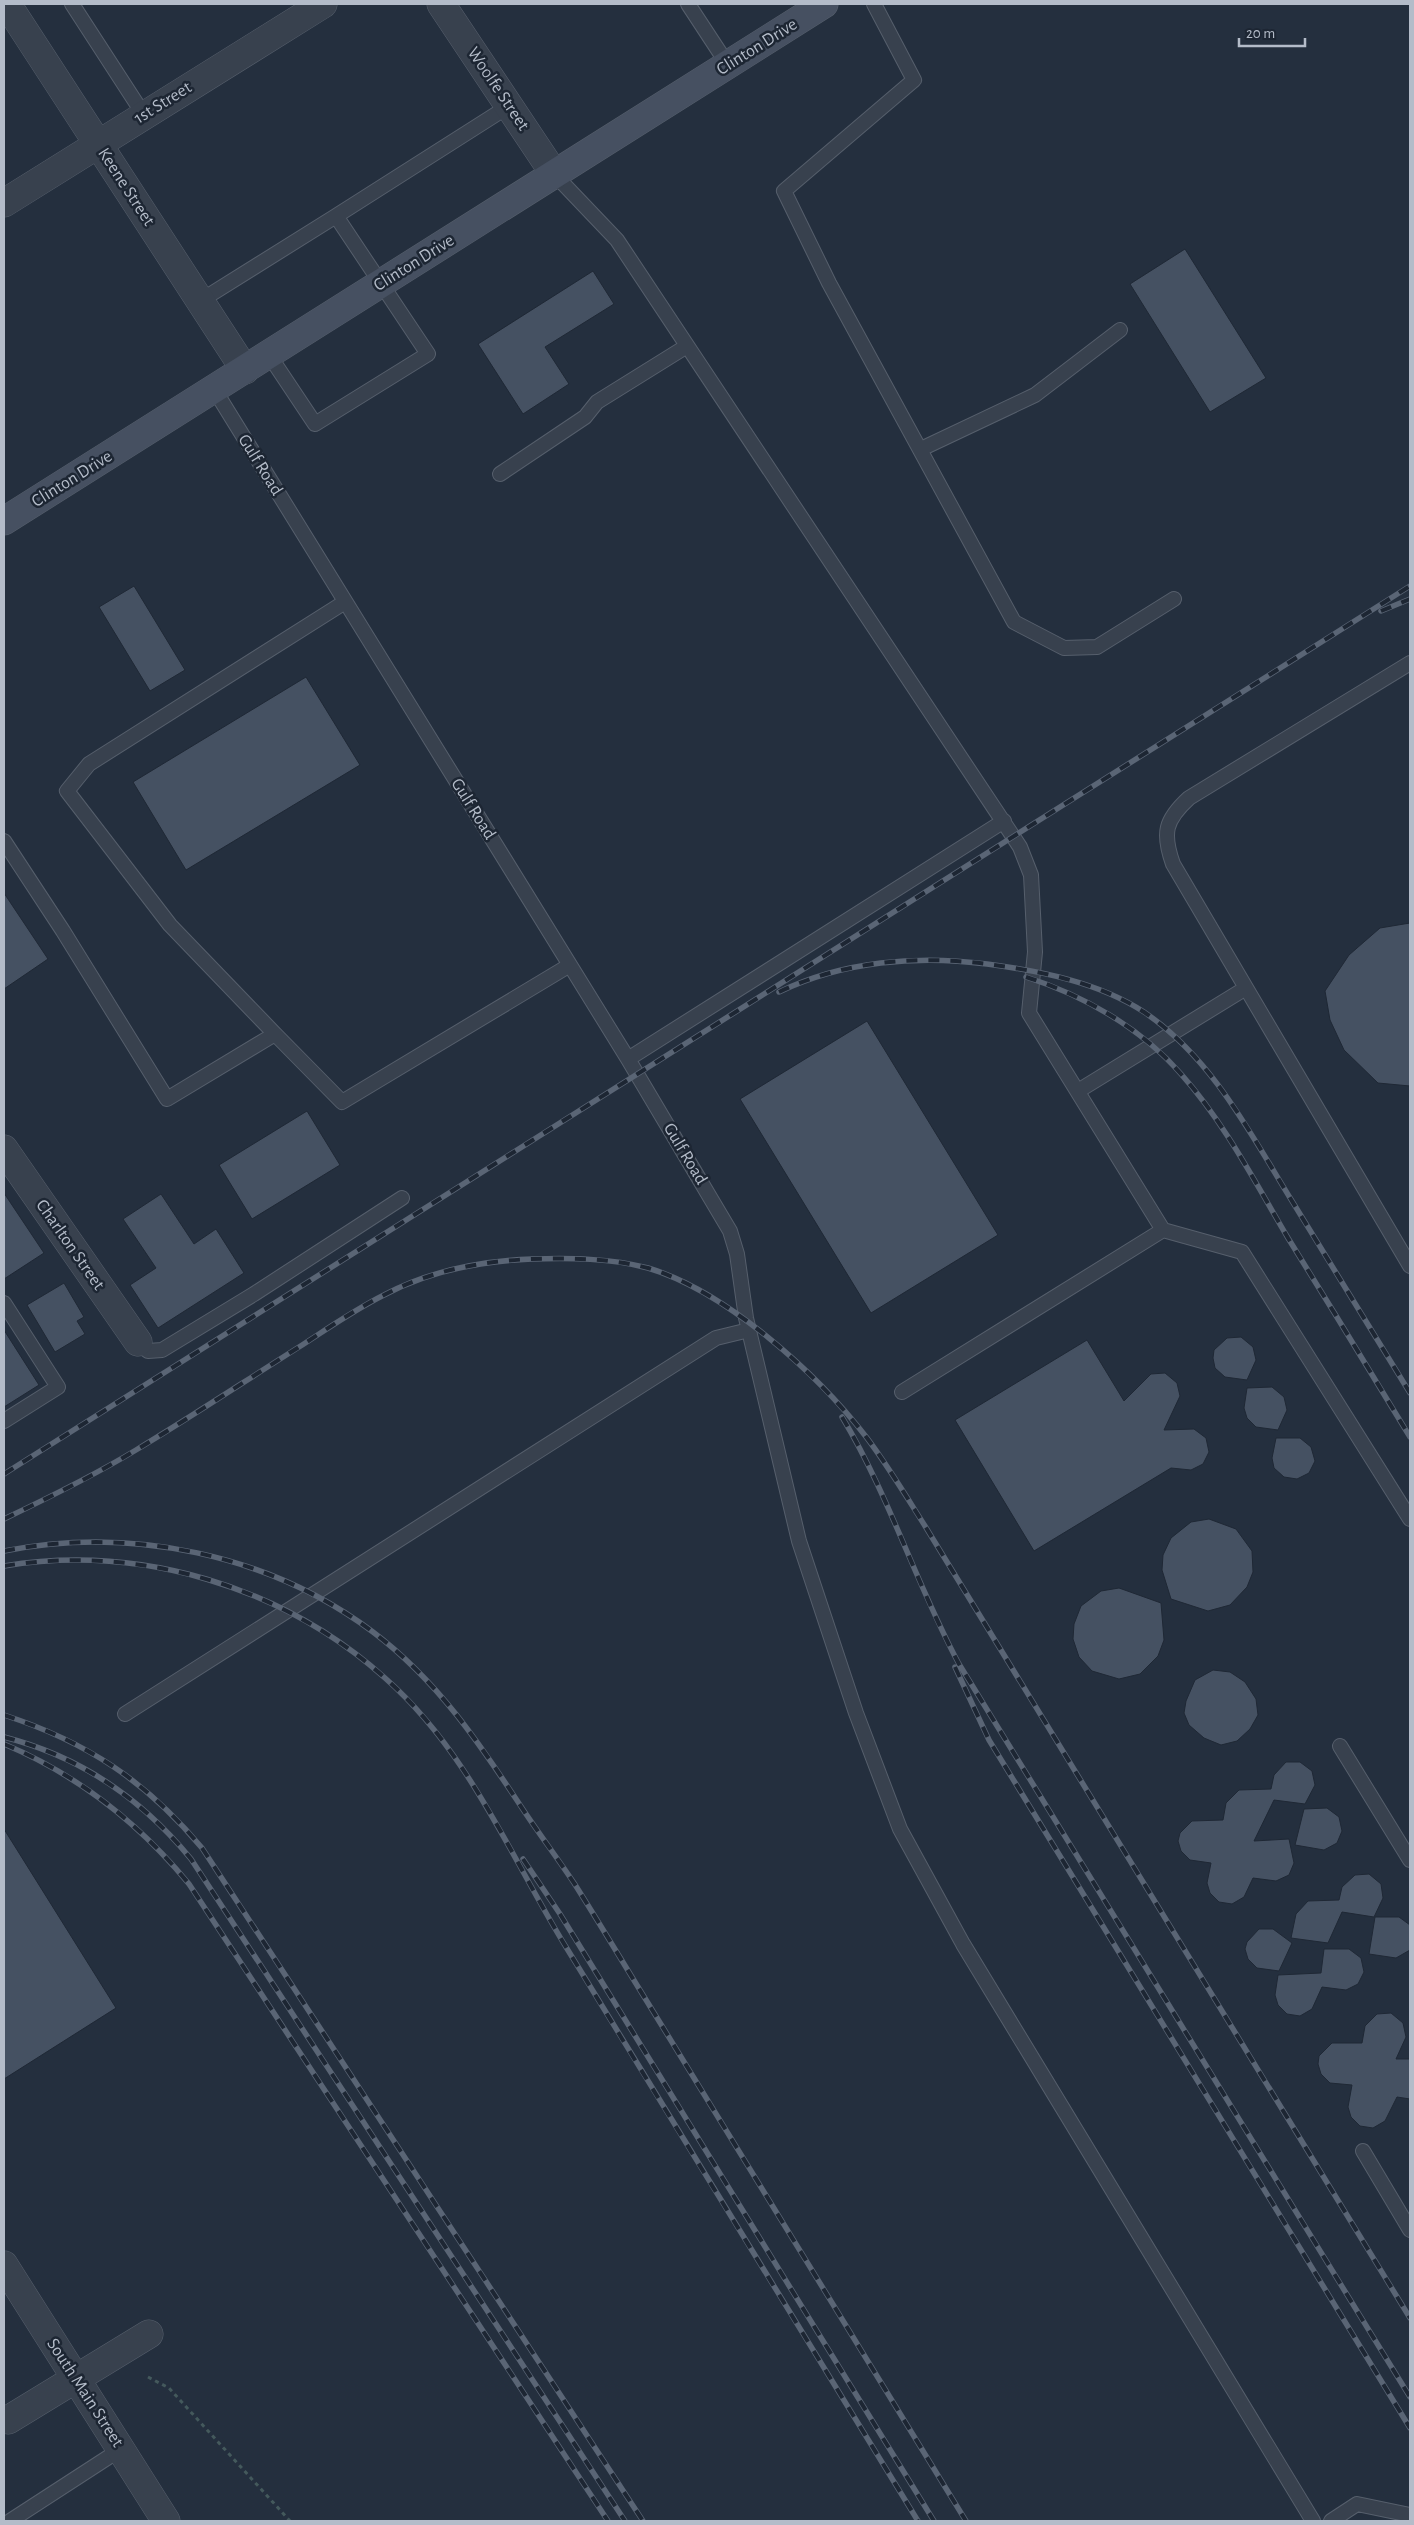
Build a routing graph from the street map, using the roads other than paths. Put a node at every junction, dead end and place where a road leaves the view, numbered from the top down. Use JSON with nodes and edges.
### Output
{"nodes":[{"id":1,"x":7,"y":4,"type":"edge"},
{"id":2,"x":72,"y":4,"type":"edge"},
{"id":3,"x":323,"y":4,"type":"edge"},
{"id":4,"x":441,"y":4,"type":"edge"},
{"id":5,"x":688,"y":4,"type":"edge"},
{"id":6,"x":824,"y":4,"type":"edge"},
{"id":7,"x":874,"y":4,"type":"edge"},
{"id":8,"x":728,"y":65,"type":"junction"},
{"id":9,"x":509,"y":106,"type":"junction"},
{"id":10,"x":144,"y":116,"type":"junction"},
{"id":11,"x":98,"y":144,"type":"junction"},
{"id":12,"x":554,"y":175,"type":"junction"},
{"id":13,"x":4,"y":203,"type":"edge"},
{"id":14,"x":336,"y":216,"type":"junction"},
{"id":15,"x":382,"y":283,"type":"junction"},
{"id":16,"x":200,"y":301,"type":"junction"},
{"id":17,"x":1120,"y":330,"type":"dead end"},
{"id":18,"x":687,"y":346,"type":"junction"},
{"id":19,"x":269,"y":354,"type":"junction"},
{"id":20,"x":244,"y":370,"type":"junction"},
{"id":21,"x":214,"y":389,"type":"junction"},
{"id":22,"x":921,"y":449,"type":"junction"},
{"id":23,"x":500,"y":474,"type":"dead end"},
{"id":24,"x":4,"y":521,"type":"edge"},
{"id":25,"x":1174,"y":600,"type":"dead end"},
{"id":26,"x":346,"y":602,"type":"junction"},
{"id":27,"x":1410,"y":662,"type":"edge"},
{"id":28,"x":1004,"y":821,"type":"junction"},
{"id":29,"x":4,"y":841,"type":"edge"},
{"id":30,"x":570,"y":965,"type":"junction"},
{"id":31,"x":1246,"y":988,"type":"junction"},
{"id":32,"x":275,"y":1034,"type":"junction"},
{"id":33,"x":628,"y":1059,"type":"junction"},
{"id":34,"x":1078,"y":1091,"type":"junction"},
{"id":35,"x":6,"y":1158,"type":"edge"},
{"id":36,"x":402,"y":1198,"type":"dead end"},
{"id":37,"x":1163,"y":1230,"type":"junction"},
{"id":38,"x":1410,"y":1266,"type":"edge"},
{"id":39,"x":4,"y":1303,"type":"edge"},
{"id":40,"x":748,"y":1330,"type":"junction"},
{"id":41,"x":138,"y":1342,"type":"joint"},
{"id":42,"x":902,"y":1392,"type":"dead end"},
{"id":43,"x":4,"y":1421,"type":"edge"},
{"id":44,"x":1410,"y":1519,"type":"edge"},
{"id":45,"x":125,"y":1714,"type":"dead end"},
{"id":46,"x":1340,"y":1746,"type":"dead end"},
{"id":47,"x":1410,"y":1860,"type":"edge"},
{"id":48,"x":1363,"y":2151,"type":"dead end"},
{"id":49,"x":1410,"y":2230,"type":"edge"},
{"id":50,"x":4,"y":2265,"type":"edge"},
{"id":51,"x":148,"y":2334,"type":"dead end"},
{"id":52,"x":76,"y":2379,"type":"junction"},
{"id":53,"x":8,"y":2420,"type":"dead end"},
{"id":54,"x":121,"y":2449,"type":"junction"},
{"id":55,"x":1410,"y":2515,"type":"edge"},
{"id":56,"x":10,"y":2521,"type":"edge"},
{"id":57,"x":166,"y":2521,"type":"edge"},
{"id":58,"x":1312,"y":2521,"type":"edge"},
{"id":59,"x":1331,"y":2521,"type":"edge"}],
"edges":[{"from":1,"to":11,"type":"street","name":"Keene Street"},
{"from":2,"to":10,"type":"lane"},
{"from":3,"to":10,"type":"street","name":"1st Street"},
{"from":4,"to":9,"type":"street","name":"Woolfe Street"},
{"from":5,"to":8,"type":"lane"},
{"from":6,"to":8,"type":"main road","name":"Clinton Drive"},
{"from":7,"to":22,"type":"lane"},
{"from":8,"to":12,"type":"main road","name":"Clinton Drive"},
{"from":9,"to":12,"type":"street","name":"Woolfe Street"},
{"from":9,"to":14,"type":"lane"},
{"from":10,"to":11,"type":"street","name":"1st Street"},
{"from":11,"to":13,"type":"street","name":"1st Street"},
{"from":11,"to":16,"type":"street","name":"Keene Street"},
{"from":12,"to":15,"type":"main road","name":"Clinton Drive"},
{"from":12,"to":18,"type":"lane"},
{"from":14,"to":15,"type":"lane"},
{"from":14,"to":16,"type":"lane"},
{"from":15,"to":19,"type":"main road","name":"Clinton Drive"},
{"from":15,"to":19,"type":"lane"},
{"from":16,"to":20,"type":"street","name":"Keene Street"},
{"from":17,"to":22,"type":"lane"},
{"from":18,"to":23,"type":"lane"},
{"from":18,"to":28,"type":"lane"},
{"from":19,"to":20,"type":"main road","name":"Clinton Drive"},
{"from":20,"to":21,"type":"main road","name":"Clinton Drive"},
{"from":21,"to":24,"type":"main road","name":"Clinton Drive"},
{"from":21,"to":26,"type":"lane","name":"Gulf Road"},
{"from":22,"to":25,"type":"lane"},
{"from":26,"to":30,"type":"lane","name":"Gulf Road"},
{"from":26,"to":32,"type":"lane"},
{"from":27,"to":31,"type":"lane"},
{"from":28,"to":33,"type":"lane"},
{"from":28,"to":34,"type":"lane"},
{"from":29,"to":32,"type":"lane"},
{"from":30,"to":32,"type":"lane"},
{"from":30,"to":33,"type":"lane","name":"Gulf Road"},
{"from":31,"to":34,"type":"lane"},
{"from":31,"to":38,"type":"lane"},
{"from":33,"to":40,"type":"lane","name":"Gulf Road"},
{"from":34,"to":37,"type":"lane"},
{"from":35,"to":41,"type":"street","name":"Charlton Street"},
{"from":36,"to":41,"type":"lane"},
{"from":37,"to":42,"type":"lane"},
{"from":37,"to":44,"type":"lane"},
{"from":39,"to":43,"type":"lane"},
{"from":40,"to":45,"type":"lane"},
{"from":40,"to":58,"type":"lane","name":"Gulf Road"},
{"from":46,"to":47,"type":"lane"},
{"from":48,"to":49,"type":"lane"},
{"from":50,"to":52,"type":"street","name":"South Main Street"},
{"from":51,"to":52,"type":"street"},
{"from":52,"to":53,"type":"street"},
{"from":52,"to":54,"type":"street","name":"South Main Street"},
{"from":54,"to":56,"type":"lane"},
{"from":54,"to":57,"type":"street","name":"South Main Street"},
{"from":55,"to":59,"type":"lane"}]}
